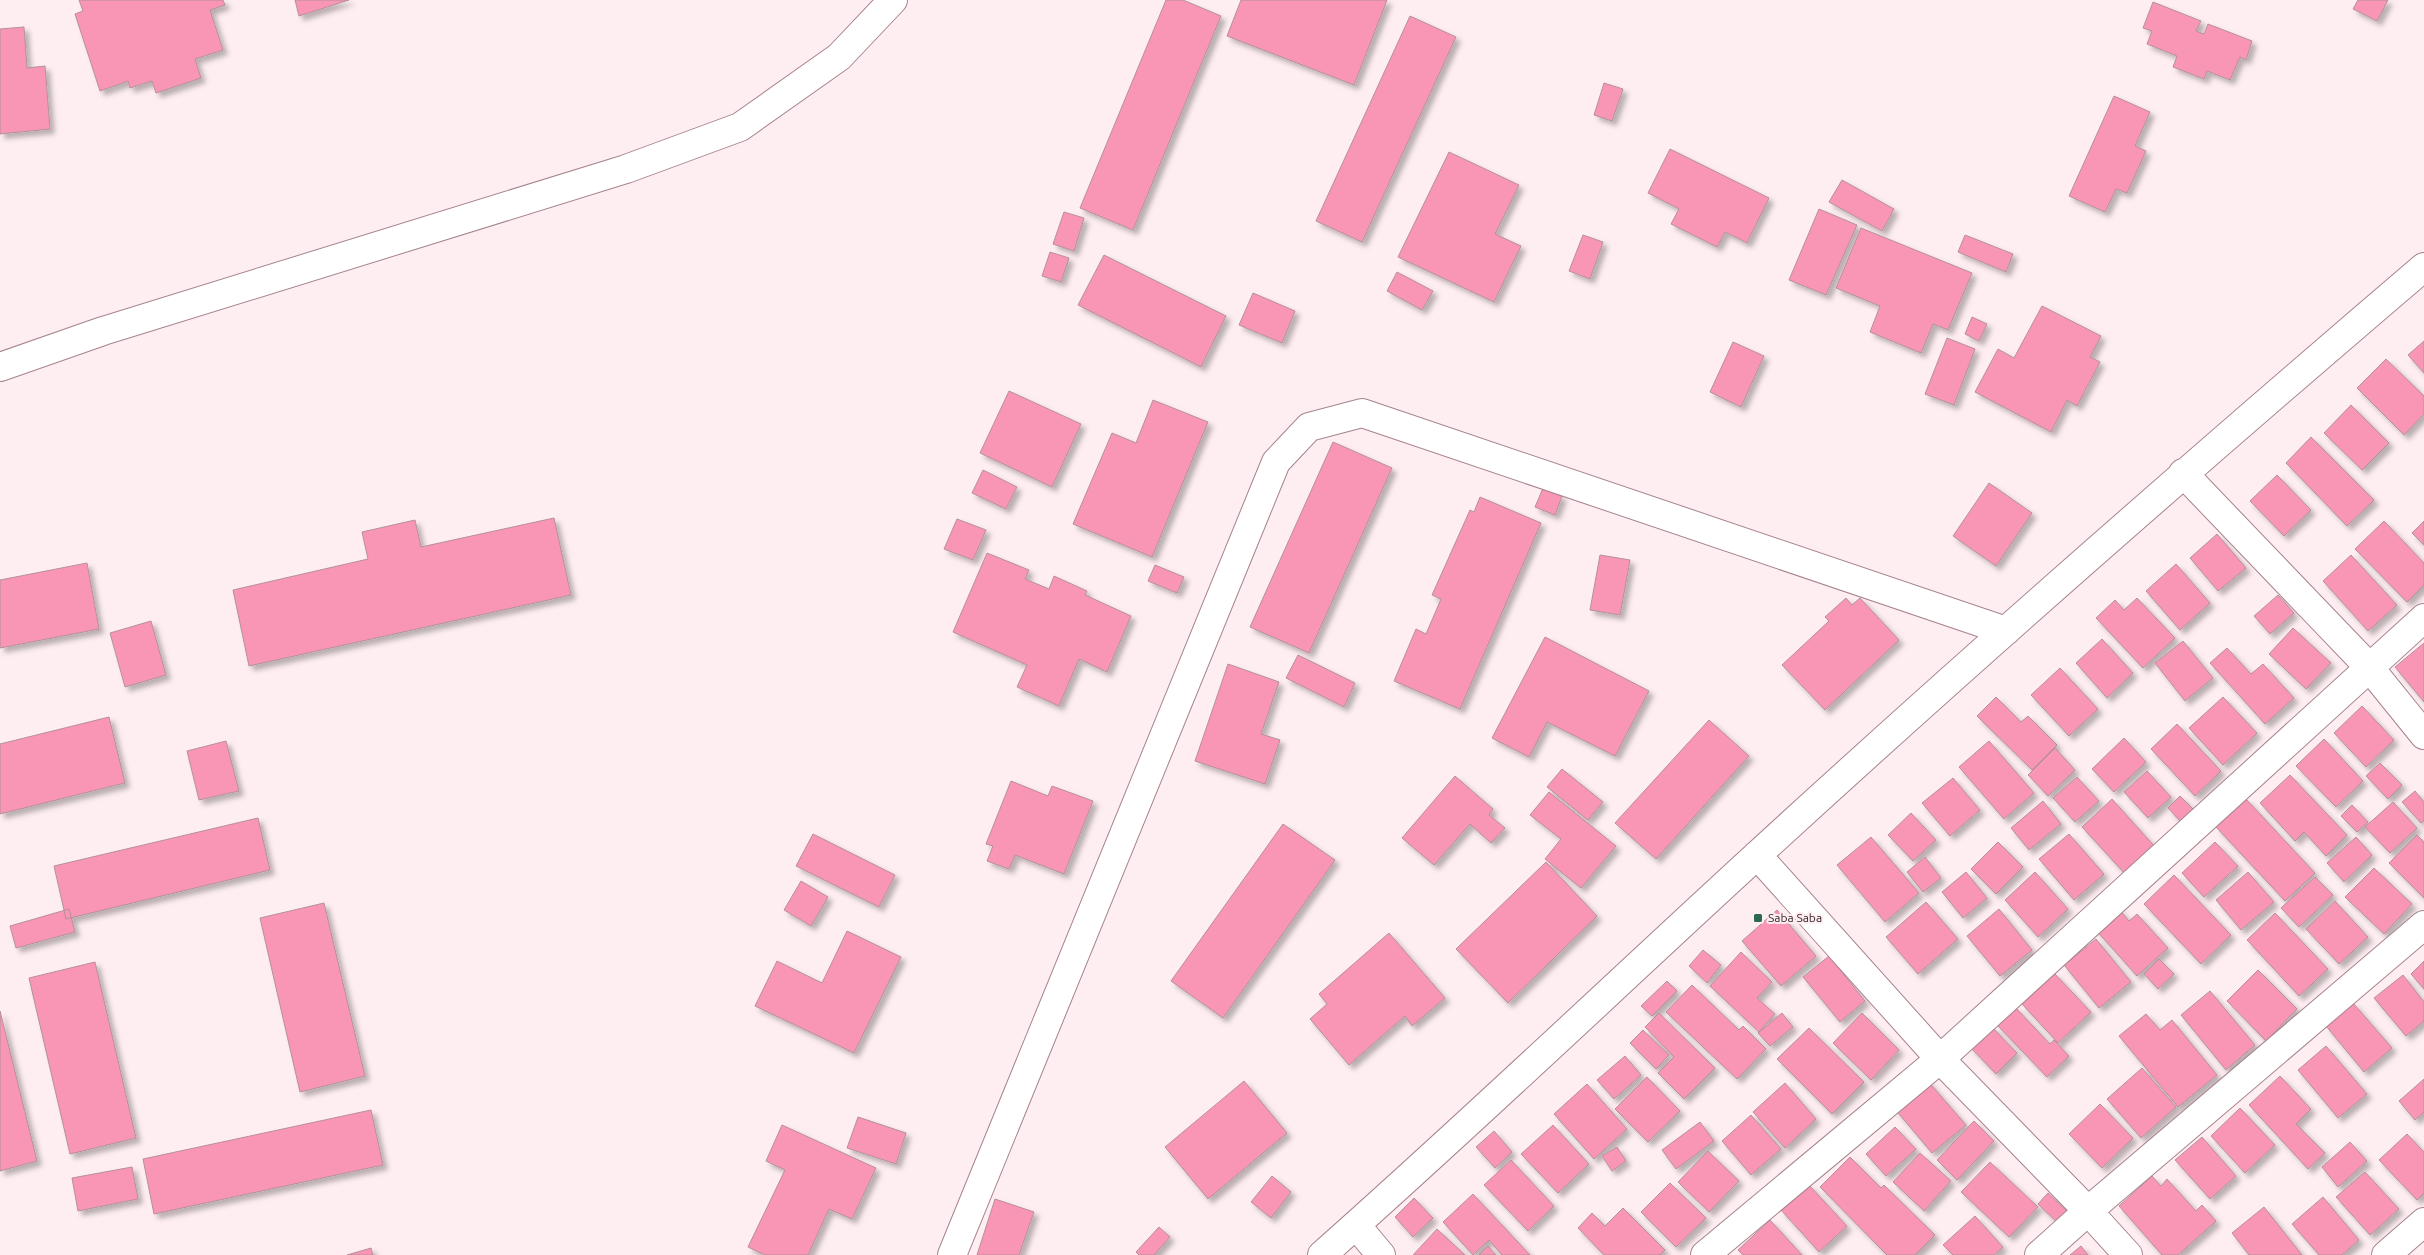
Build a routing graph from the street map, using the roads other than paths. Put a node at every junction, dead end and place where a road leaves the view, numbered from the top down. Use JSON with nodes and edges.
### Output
{"nodes":[{"id":1,"x":893,"y":0,"type":"edge"},
{"id":2,"x":2424,"y":267,"type":"edge"},
{"id":3,"x":0,"y":367,"type":"edge"},
{"id":4,"x":2183,"y":473,"type":"junction"},
{"id":5,"x":2424,"y":618,"type":"edge"},
{"id":6,"x":2006,"y":631,"type":"junction"},
{"id":7,"x":2369,"y":667,"type":"junction"},
{"id":8,"x":2424,"y":734,"type":"edge"},
{"id":9,"x":1757,"y":855,"type":"junction"},
{"id":10,"x":2424,"y":925,"type":"edge"},
{"id":11,"x":1940,"y":1059,"type":"junction"},
{"id":12,"x":2088,"y":1211,"type":"junction"},
{"id":13,"x":2424,"y":1222,"type":"edge"},
{"id":14,"x":1356,"y":1225,"type":"junction"},
{"id":15,"x":952,"y":1255,"type":"edge"},
{"id":16,"x":1322,"y":1255,"type":"edge"},
{"id":17,"x":1381,"y":1255,"type":"edge"},
{"id":18,"x":1704,"y":1255,"type":"edge"},
{"id":19,"x":2039,"y":1255,"type":"edge"},
{"id":20,"x":2128,"y":1255,"type":"edge"},
{"id":21,"x":2386,"y":1255,"type":"edge"}],
"edges":[{"from":1,"to":3,"type":"street"},
{"from":2,"to":4,"type":"street"},
{"from":4,"to":6,"type":"street"},
{"from":4,"to":7,"type":"street"},
{"from":5,"to":7,"type":"street"},
{"from":6,"to":9,"type":"street"},
{"from":6,"to":15,"type":"street"},
{"from":7,"to":8,"type":"street"},
{"from":7,"to":11,"type":"street"},
{"from":9,"to":11,"type":"street"},
{"from":9,"to":14,"type":"street"},
{"from":10,"to":12,"type":"street"},
{"from":11,"to":12,"type":"street"},
{"from":11,"to":18,"type":"street"},
{"from":12,"to":19,"type":"street"},
{"from":12,"to":20,"type":"street"},
{"from":13,"to":21,"type":"street"},
{"from":14,"to":16,"type":"street"},
{"from":14,"to":17,"type":"street"}]}
